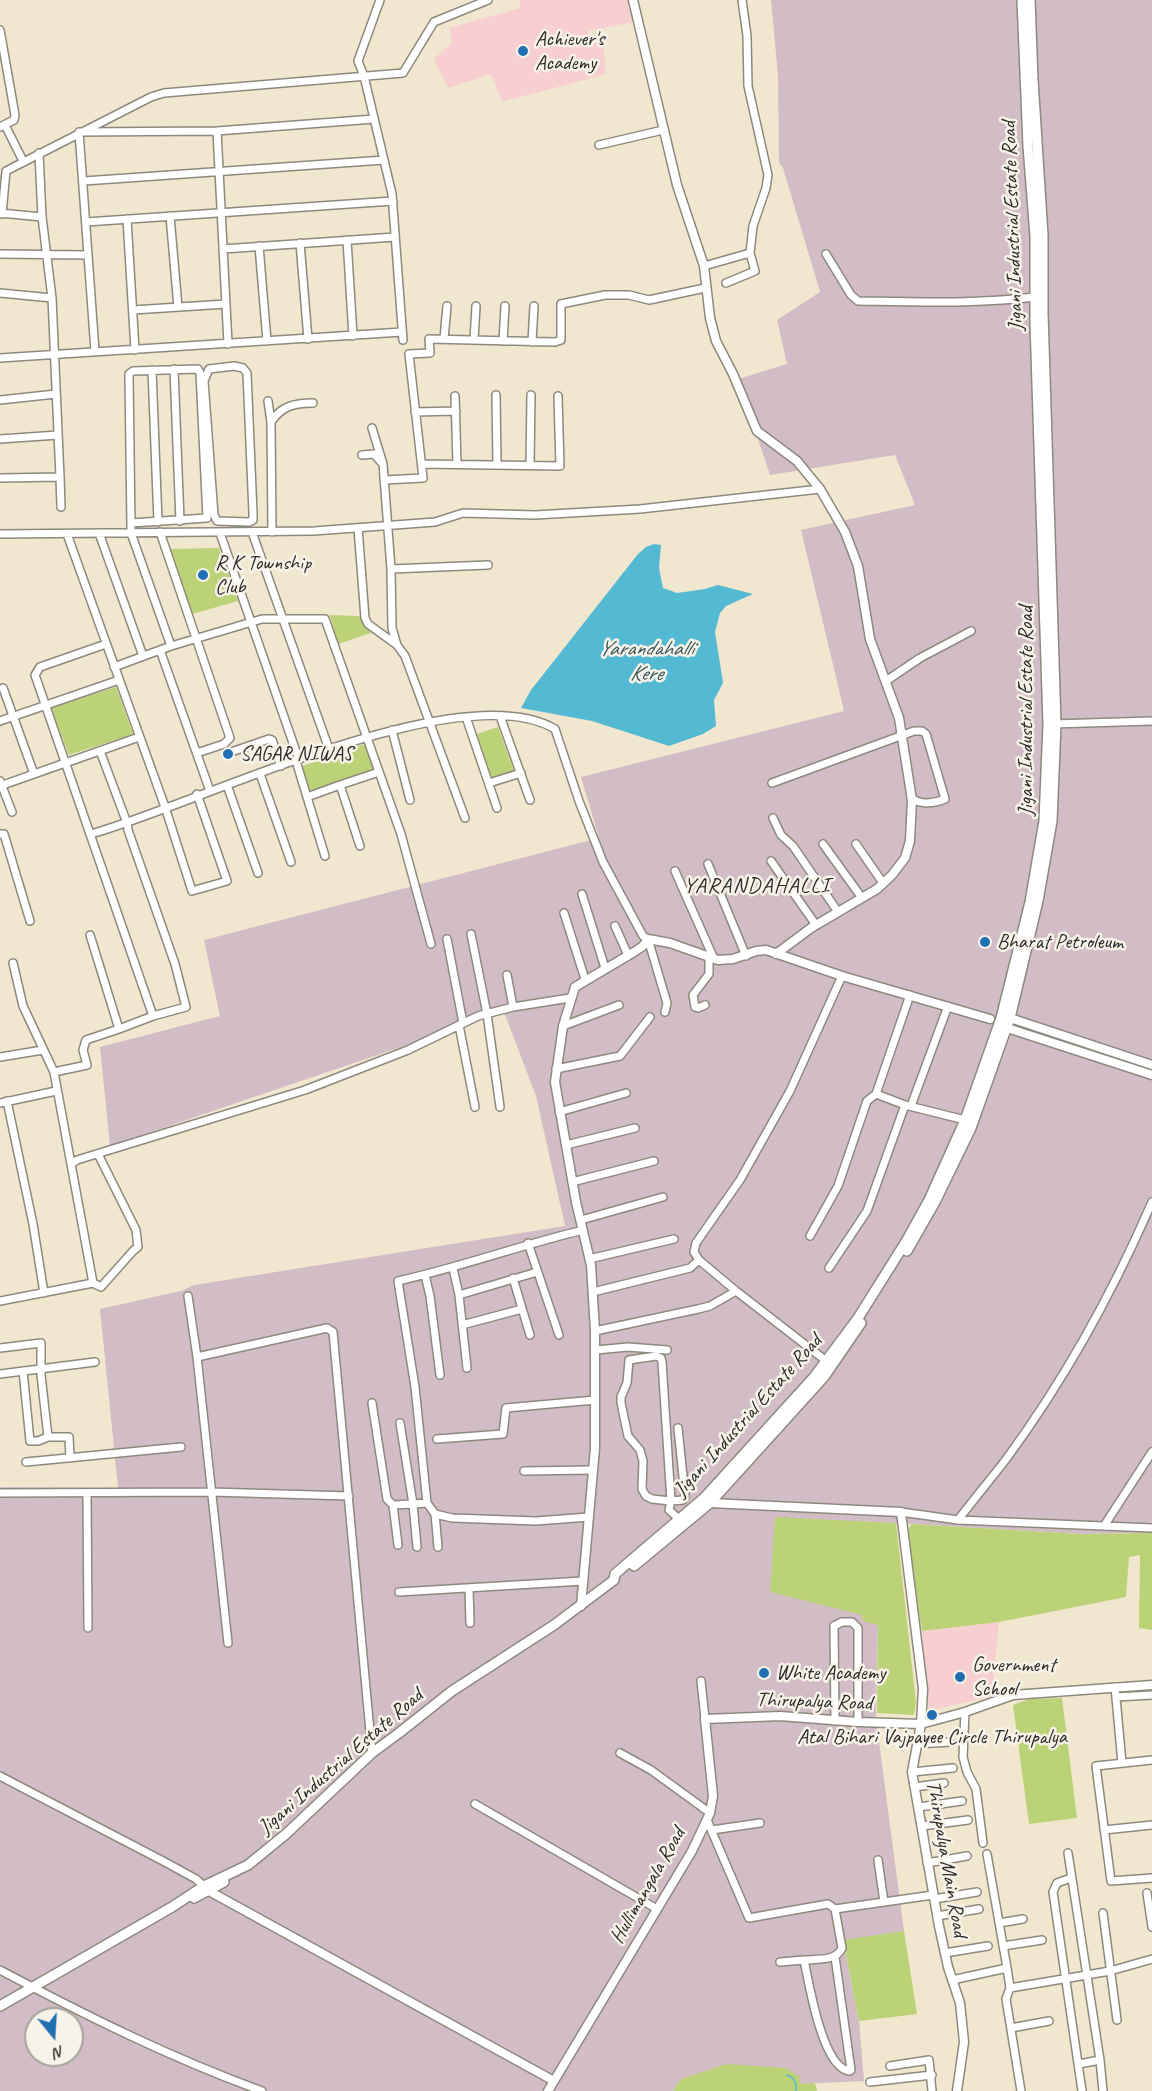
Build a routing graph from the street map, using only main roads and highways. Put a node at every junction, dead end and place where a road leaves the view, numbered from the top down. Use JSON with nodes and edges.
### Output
{"nodes":[{"id":1,"x":1022,"y":0,"type":"edge"},
{"id":2,"x":1030,"y":0,"type":"edge"},
{"id":3,"x":1052,"y":724,"type":"junction"},
{"id":4,"x":1004,"y":1022,"type":"junction"},
{"id":5,"x":707,"y":1500,"type":"junction"},
{"id":6,"x":614,"y":1580,"type":"junction"},
{"id":7,"x":0,"y":2006,"type":"edge"}],
"edges":[{"from":1,"to":3,"type":"main road","name":"Jigani Industrial Estate Road"},
{"from":2,"to":3,"type":"main road","name":"Jigani Industrial Estate Road"},
{"from":3,"to":4,"type":"main road","name":"Jigani Industrial Estate Road"},
{"from":4,"to":5,"type":"main road","name":"Jigani Industrial Estate Road"},
{"from":4,"to":5,"type":"main road","name":"Jigani Industrial Estate Road"},
{"from":5,"to":6,"type":"main road","name":"Jigani Industrial Estate Road"},
{"from":5,"to":6,"type":"main road","name":"Jigani Industrial Estate Road"},
{"from":6,"to":7,"type":"main road","name":"Jigani Industrial Estate Road"}]}
